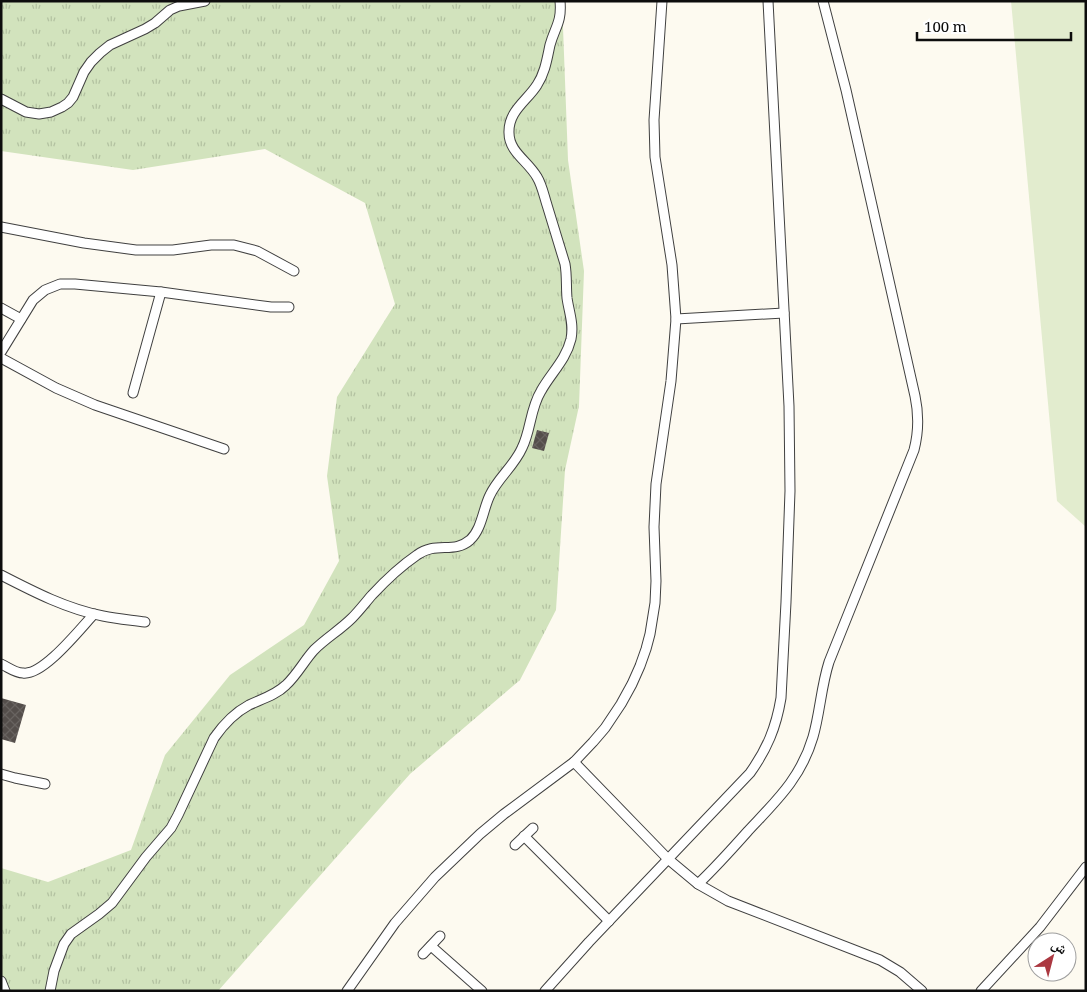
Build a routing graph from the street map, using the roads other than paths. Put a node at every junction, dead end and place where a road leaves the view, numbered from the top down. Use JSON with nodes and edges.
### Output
{"nodes":[{"id":1,"x":205,"y":1,"type":"edge"},
{"id":2,"x":560,"y":1,"type":"edge"},
{"id":3,"x":662,"y":1,"type":"edge"},
{"id":4,"x":768,"y":1,"type":"edge"},
{"id":5,"x":823,"y":1,"type":"edge"},
{"id":6,"x":1,"y":99,"type":"edge"},
{"id":7,"x":1,"y":227,"type":"edge"},
{"id":8,"x":294,"y":271,"type":"dead end"},
{"id":9,"x":161,"y":292,"type":"junction"},
{"id":10,"x":289,"y":306,"type":"dead end"},
{"id":11,"x":1,"y":308,"type":"edge"},
{"id":12,"x":784,"y":313,"type":"junction"},
{"id":13,"x":21,"y":319,"type":"junction"},
{"id":14,"x":676,"y":319,"type":"junction"},
{"id":15,"x":1,"y":352,"type":"edge"},
{"id":16,"x":1,"y":358,"type":"edge"},
{"id":17,"x":133,"y":393,"type":"dead end"},
{"id":18,"x":224,"y":449,"type":"dead end"},
{"id":19,"x":1,"y":575,"type":"edge"},
{"id":20,"x":94,"y":614,"type":"junction"},
{"id":21,"x":146,"y":622,"type":"dead end"},
{"id":22,"x":1,"y":664,"type":"edge"},
{"id":23,"x":574,"y":762,"type":"junction"},
{"id":24,"x":1,"y":774,"type":"edge"},
{"id":25,"x":45,"y":784,"type":"dead end"},
{"id":26,"x":533,"y":828,"type":"dead end"},
{"id":27,"x":524,"y":836,"type":"junction"},
{"id":28,"x":515,"y":845,"type":"dead end"},
{"id":29,"x":668,"y":859,"type":"junction"},
{"id":30,"x":1086,"y":867,"type":"edge"},
{"id":31,"x":698,"y":884,"type":"junction"},
{"id":32,"x":609,"y":920,"type":"junction"},
{"id":33,"x":440,"y":936,"type":"dead end"},
{"id":34,"x":431,"y":946,"type":"junction"},
{"id":35,"x":423,"y":954,"type":"dead end"},
{"id":36,"x":1,"y":981,"type":"edge"},
{"id":37,"x":5,"y":991,"type":"edge"},
{"id":38,"x":50,"y":991,"type":"edge"},
{"id":39,"x":347,"y":991,"type":"edge"},
{"id":40,"x":482,"y":991,"type":"edge"},
{"id":41,"x":545,"y":991,"type":"edge"},
{"id":42,"x":922,"y":991,"type":"edge"},
{"id":43,"x":981,"y":991,"type":"edge"}],
"edges":[{"from":1,"to":6,"type":"street"},
{"from":2,"to":38,"type":"street"},
{"from":3,"to":14,"type":"street"},
{"from":4,"to":12,"type":"street"},
{"from":5,"to":31,"type":"street"},
{"from":7,"to":8,"type":"street"},
{"from":9,"to":10,"type":"street"},
{"from":9,"to":13,"type":"street"},
{"from":9,"to":17,"type":"street"},
{"from":11,"to":13,"type":"street"},
{"from":12,"to":14,"type":"street"},
{"from":12,"to":29,"type":"street"},
{"from":13,"to":15,"type":"street"},
{"from":14,"to":23,"type":"street"},
{"from":16,"to":18,"type":"street"},
{"from":19,"to":20,"type":"street"},
{"from":20,"to":21,"type":"street"},
{"from":20,"to":22,"type":"street"},
{"from":23,"to":29,"type":"street"},
{"from":23,"to":39,"type":"street"},
{"from":24,"to":25,"type":"street"},
{"from":26,"to":27,"type":"street"},
{"from":27,"to":28,"type":"street"},
{"from":27,"to":32,"type":"street"},
{"from":29,"to":31,"type":"street"},
{"from":29,"to":32,"type":"street"},
{"from":30,"to":43,"type":"street"},
{"from":31,"to":42,"type":"street"},
{"from":32,"to":41,"type":"street"},
{"from":33,"to":34,"type":"street"},
{"from":34,"to":35,"type":"street"},
{"from":34,"to":40,"type":"street"},
{"from":36,"to":37,"type":"street"}]}
